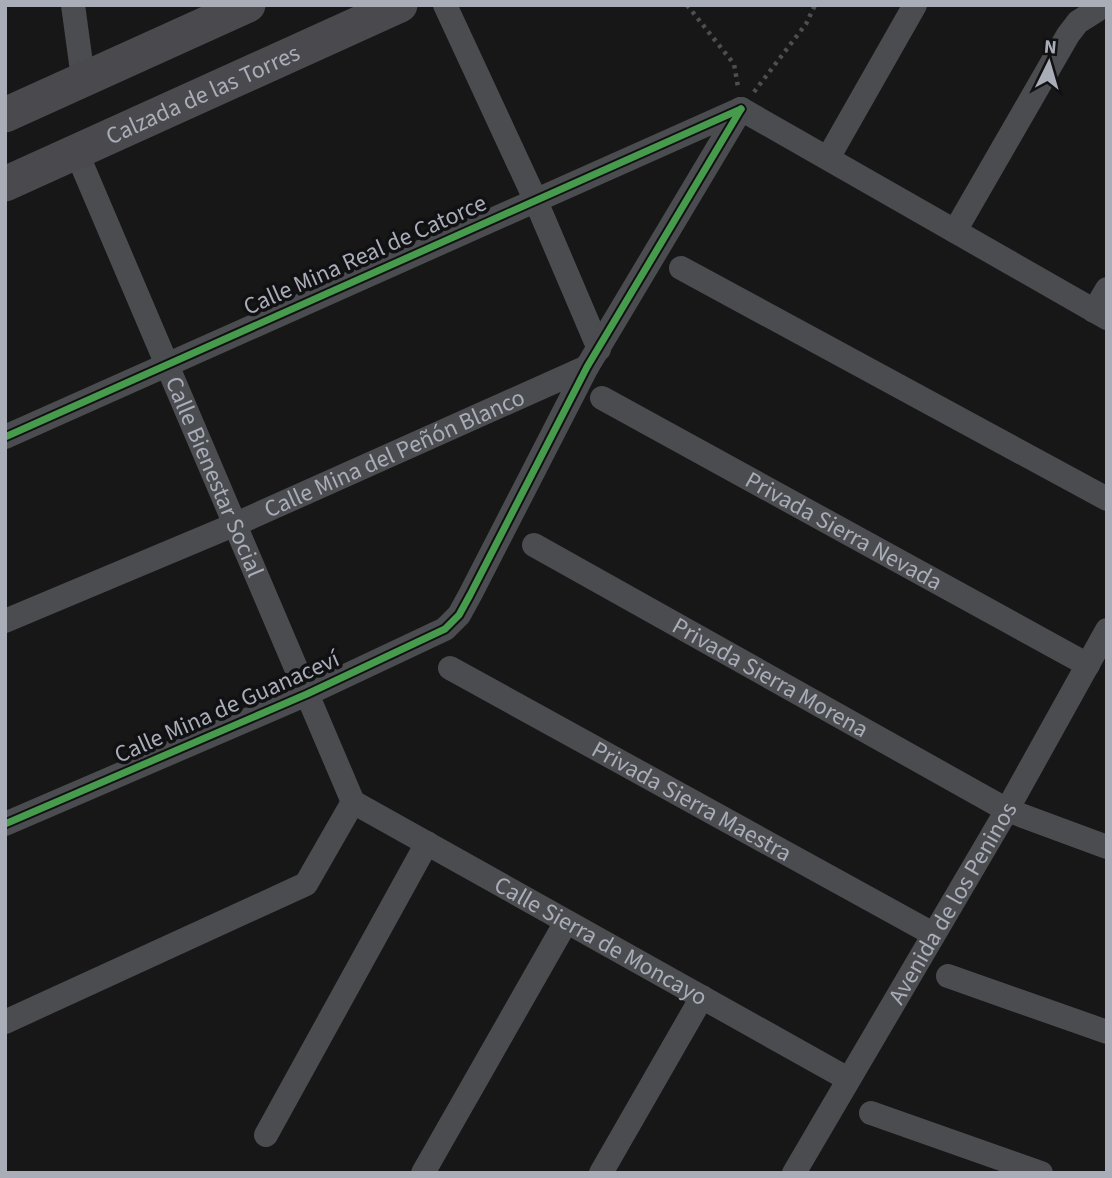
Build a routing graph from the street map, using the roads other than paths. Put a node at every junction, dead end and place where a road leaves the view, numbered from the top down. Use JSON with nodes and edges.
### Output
{"nodes":[{"id":1,"x":73,"y":5,"type":"edge"},
{"id":2,"x":248,"y":5,"type":"edge"},
{"id":3,"x":400,"y":5,"type":"edge"},
{"id":4,"x":445,"y":5,"type":"edge"},
{"id":5,"x":915,"y":5,"type":"edge"},
{"id":6,"x":1097,"y":10,"type":"dead end"},
{"id":7,"x":83,"y":78,"type":"junction"},
{"id":8,"x":741,"y":109,"type":"junction"},
{"id":9,"x":5,"y":114,"type":"edge"},
{"id":10,"x":76,"y":151,"type":"junction"},
{"id":11,"x":828,"y":158,"type":"junction"},
{"id":12,"x":5,"y":184,"type":"edge"},
{"id":13,"x":535,"y":200,"type":"junction"},
{"id":14,"x":955,"y":231,"type":"junction"},
{"id":15,"x":681,"y":268,"type":"dead end"},
{"id":16,"x":1107,"y":289,"type":"edge"},
{"id":17,"x":1100,"y":315,"type":"edge"},
{"id":18,"x":593,"y":358,"type":"junction"},
{"id":19,"x":167,"y":365,"type":"junction"},
{"id":20,"x":602,"y":398,"type":"dead end"},
{"id":21,"x":5,"y":437,"type":"edge"},
{"id":22,"x":1107,"y":499,"type":"edge"},
{"id":23,"x":236,"y":524,"type":"junction"},
{"id":24,"x":534,"y":545,"type":"dead end"},
{"id":25,"x":5,"y":621,"type":"edge"},
{"id":26,"x":1107,"y":630,"type":"edge"},
{"id":27,"x":1088,"y":664,"type":"junction"},
{"id":28,"x":450,"y":668,"type":"dead end"},
{"id":29,"x":307,"y":694,"type":"junction"},
{"id":30,"x":353,"y":802,"type":"junction"},
{"id":31,"x":1007,"y":810,"type":"junction"},
{"id":32,"x":5,"y":824,"type":"edge"},
{"id":33,"x":427,"y":843,"type":"junction"},
{"id":34,"x":1107,"y":847,"type":"edge"},
{"id":35,"x":566,"y":922,"type":"junction"},
{"id":36,"x":933,"y":934,"type":"junction"},
{"id":37,"x":948,"y":976,"type":"dead end"},
{"id":38,"x":702,"y":998,"type":"junction"},
{"id":39,"x":5,"y":1021,"type":"edge"},
{"id":40,"x":1107,"y":1032,"type":"edge"},
{"id":41,"x":848,"y":1079,"type":"junction"},
{"id":42,"x":871,"y":1113,"type":"dead end"},
{"id":43,"x":266,"y":1135,"type":"dead end"},
{"id":44,"x":423,"y":1173,"type":"edge"},
{"id":45,"x":601,"y":1173,"type":"edge"},
{"id":46,"x":794,"y":1173,"type":"edge"},
{"id":47,"x":1041,"y":1173,"type":"edge"}],
"edges":[{"from":1,"to":7,"type":"street"},
{"from":2,"to":7,"type":"street"},
{"from":3,"to":10,"type":"street","name":"Calzada de las Torres"},
{"from":4,"to":13,"type":"street"},
{"from":5,"to":11,"type":"street"},
{"from":6,"to":14,"type":"street"},
{"from":7,"to":9,"type":"street"},
{"from":8,"to":11,"type":"street"},
{"from":8,"to":13,"type":"street","name":"Calle Mina Real de Catorce"},
{"from":8,"to":18,"type":"street"},
{"from":10,"to":12,"type":"street","name":"Calzada de las Torres"},
{"from":10,"to":19,"type":"street","name":"Calle Bienestar Social"},
{"from":11,"to":14,"type":"street"},
{"from":13,"to":18,"type":"street"},
{"from":13,"to":19,"type":"street","name":"Calle Mina Real de Catorce"},
{"from":14,"to":17,"type":"street"},
{"from":15,"to":22,"type":"street"},
{"from":16,"to":17,"type":"street"},
{"from":18,"to":23,"type":"street","name":"Calle Mina del Peñón Blanco"},
{"from":18,"to":29,"type":"street","name":"Calle Mina de Guanaceví"},
{"from":19,"to":21,"type":"street","name":"Calle Mina Real de Catorce"},
{"from":19,"to":23,"type":"street","name":"Calle Bienestar Social"},
{"from":20,"to":27,"type":"street","name":"Privada Sierra Nevada"},
{"from":23,"to":25,"type":"street","name":"Calle Mina del Peñón Blanco"},
{"from":23,"to":29,"type":"street","name":"Calle Bienestar Social"},
{"from":24,"to":31,"type":"street","name":"Privada Sierra Morena"},
{"from":26,"to":27,"type":"street","name":"Avenida de los Peninos"},
{"from":27,"to":31,"type":"street","name":"Avenida de los Peninos"},
{"from":28,"to":36,"type":"street","name":"Privada Sierra Maestra"},
{"from":29,"to":30,"type":"street","name":"Calle Bienestar Social"},
{"from":29,"to":32,"type":"street","name":"Calle Mina de Guanaceví"},
{"from":30,"to":33,"type":"street","name":"Calle Sierra de Moncayo"},
{"from":30,"to":39,"type":"street"},
{"from":31,"to":34,"type":"street","name":"Privada Sierra Morena"},
{"from":31,"to":36,"type":"street","name":"Avenida de los Peninos"},
{"from":33,"to":35,"type":"street","name":"Calle Sierra de Moncayo"},
{"from":33,"to":43,"type":"street"},
{"from":35,"to":38,"type":"street","name":"Calle Sierra de Moncayo"},
{"from":35,"to":44,"type":"street"},
{"from":36,"to":41,"type":"street","name":"Avenida de los Peninos"},
{"from":37,"to":40,"type":"street"},
{"from":38,"to":41,"type":"street","name":"Calle Sierra de Moncayo"},
{"from":38,"to":45,"type":"street"},
{"from":41,"to":46,"type":"street","name":"Avenida de los Peninos"},
{"from":42,"to":47,"type":"street"}]}
